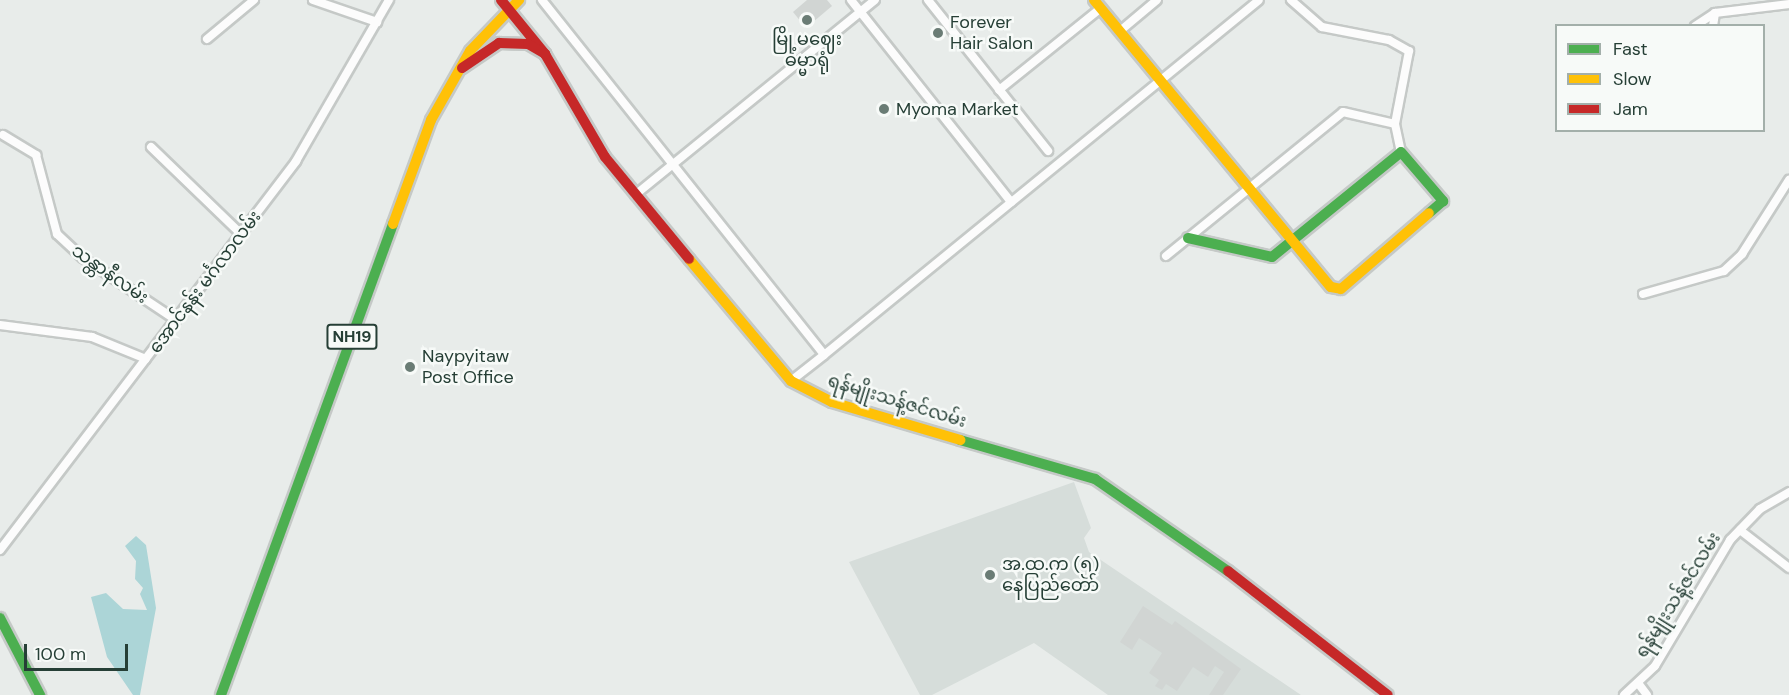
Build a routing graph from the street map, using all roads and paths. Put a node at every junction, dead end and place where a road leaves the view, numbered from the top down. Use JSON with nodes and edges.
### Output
{"nodes":[{"id":1,"x":254,"y":0,"type":"edge"},
{"id":2,"x":314,"y":0,"type":"edge"},
{"id":3,"x":389,"y":0,"type":"edge"},
{"id":4,"x":519,"y":0,"type":"edge"},
{"id":5,"x":542,"y":0,"type":"edge"},
{"id":6,"x":851,"y":0,"type":"edge"},
{"id":7,"x":875,"y":0,"type":"edge"},
{"id":8,"x":928,"y":0,"type":"edge"},
{"id":9,"x":1157,"y":0,"type":"edge"},
{"id":10,"x":1259,"y":0,"type":"edge"},
{"id":11,"x":1291,"y":0,"type":"edge"},
{"id":12,"x":505,"y":4,"type":"edge"},
{"id":13,"x":1098,"y":4,"type":"edge"},
{"id":14,"x":1789,"y":4,"type":"edge"},
{"id":15,"x":861,"y":12,"type":"junction"},
{"id":16,"x":1715,"y":13,"type":"junction"},
{"id":17,"x":377,"y":22,"type":"junction"},
{"id":18,"x":1698,"y":24,"type":"edge"},
{"id":19,"x":1713,"y":24,"type":"edge"},
{"id":20,"x":1120,"y":31,"type":"junction"},
{"id":21,"x":207,"y":39,"type":"dead end"},
{"id":22,"x":544,"y":54,"type":"junction"},
{"id":23,"x":454,"y":74,"type":"junction"},
{"id":24,"x":1160,"y":79,"type":"junction"},
{"id":25,"x":999,"y":90,"type":"junction"},
{"id":26,"x":1395,"y":124,"type":"junction"},
{"id":27,"x":3,"y":135,"type":"dead end"},
{"id":28,"x":151,"y":147,"type":"dead end"},
{"id":29,"x":1048,"y":151,"type":"dead end"},
{"id":30,"x":1401,"y":152,"type":"junction"},
{"id":31,"x":672,"y":165,"type":"junction"},
{"id":32,"x":1789,"y":180,"type":"edge"},
{"id":33,"x":1247,"y":190,"type":"junction"},
{"id":34,"x":635,"y":195,"type":"junction"},
{"id":35,"x":1011,"y":202,"type":"junction"},
{"id":36,"x":241,"y":234,"type":"junction"},
{"id":37,"x":1188,"y":238,"type":"junction"},
{"id":38,"x":1293,"y":244,"type":"junction"},
{"id":39,"x":1166,"y":256,"type":"dead end"},
{"id":40,"x":1643,"y":294,"type":"dead end"},
{"id":41,"x":176,"y":320,"type":"junction"},
{"id":42,"x":0,"y":325,"type":"edge"},
{"id":43,"x":824,"y":356,"type":"junction"},
{"id":44,"x":146,"y":359,"type":"junction"},
{"id":45,"x":791,"y":381,"type":"junction"},
{"id":46,"x":1789,"y":492,"type":"edge"},
{"id":47,"x":1740,"y":530,"type":"junction"},
{"id":48,"x":0,"y":550,"type":"edge"},
{"id":49,"x":1789,"y":568,"type":"edge"},
{"id":50,"x":0,"y":618,"type":"edge"},
{"id":51,"x":1638,"y":683,"type":"junction"},
{"id":52,"x":40,"y":695,"type":"edge"},
{"id":53,"x":221,"y":695,"type":"edge"},
{"id":54,"x":1388,"y":695,"type":"edge"},
{"id":55,"x":1624,"y":695,"type":"edge"},
{"id":56,"x":1647,"y":695,"type":"edge"}],
"edges":[{"from":1,"to":21,"type":"street"},
{"from":2,"to":17,"type":"street"},
{"from":3,"to":17,"type":"street","name":"အောင်နန်း မင်္ဂလာလမ်း"},
{"from":4,"to":12,"type":"main road","number":"NH19"},
{"from":5,"to":31,"type":"street"},
{"from":6,"to":15,"type":"street"},
{"from":7,"to":15,"type":"street"},
{"from":8,"to":25,"type":"street"},
{"from":9,"to":20,"type":"street"},
{"from":10,"to":24,"type":"street"},
{"from":11,"to":26,"type":"street"},
{"from":12,"to":22,"type":"main road","name":"ရန်မျိုးသန့်ဇင်လမ်း"},
{"from":12,"to":23,"type":"main road","number":"NH19"},
{"from":13,"to":20,"type":"main road"},
{"from":13,"to":25,"type":"street"},
{"from":14,"to":16,"type":"street"},
{"from":15,"to":31,"type":"street"},
{"from":15,"to":35,"type":"street"},
{"from":16,"to":18,"type":"street"},
{"from":16,"to":19,"type":"street"},
{"from":17,"to":36,"type":"street","name":"အောင်နန်း မင်္ဂလာလမ်း"},
{"from":20,"to":24,"type":"main road"},
{"from":22,"to":23,"type":"main road"},
{"from":22,"to":34,"type":"main road","name":"ရန်မျိုးသန့်ဇင်လမ်း"},
{"from":23,"to":53,"type":"main road","number":"NH19"},
{"from":24,"to":33,"type":"main road"},
{"from":24,"to":35,"type":"street"},
{"from":25,"to":29,"type":"street"},
{"from":26,"to":30,"type":"street"},
{"from":26,"to":33,"type":"street"},
{"from":27,"to":41,"type":"street","name":"သန္တာနီလမ်း"},
{"from":28,"to":36,"type":"street"},
{"from":30,"to":38,"type":"main road"},
{"from":30,"to":38,"type":"main road"},
{"from":31,"to":34,"type":"street"},
{"from":31,"to":43,"type":"street"},
{"from":32,"to":40,"type":"street"},
{"from":33,"to":37,"type":"street"},
{"from":33,"to":38,"type":"main road"},
{"from":34,"to":45,"type":"main road","name":"ရန်မျိုးသန့်ဇင်လမ်း"},
{"from":35,"to":43,"type":"street"},
{"from":36,"to":41,"type":"street","name":"အောင်နန်း မင်္ဂလာလမ်း"},
{"from":37,"to":38,"type":"main road"},
{"from":37,"to":39,"type":"street"},
{"from":41,"to":44,"type":"street","name":"အောင်နန်း မင်္ဂလာလမ်း"},
{"from":42,"to":44,"type":"street"},
{"from":43,"to":45,"type":"street"},
{"from":44,"to":48,"type":"street","name":"အောင်နန်း မင်္ဂလာလမ်း"},
{"from":45,"to":54,"type":"main road","name":"ရန်မျိုးသန့်ဇင်လမ်း"},
{"from":46,"to":47,"type":"street","name":"ရန်မျိုးသန့်ဇင်လမ်း"},
{"from":47,"to":49,"type":"street"},
{"from":47,"to":51,"type":"street","name":"ရန်မျိုးသန့်ဇင်လမ်း"},
{"from":50,"to":52,"type":"main road"},
{"from":51,"to":55,"type":"street","name":"ရန်မျိုးသန့်ဇင်လမ်း"},
{"from":51,"to":56,"type":"street"}]}
